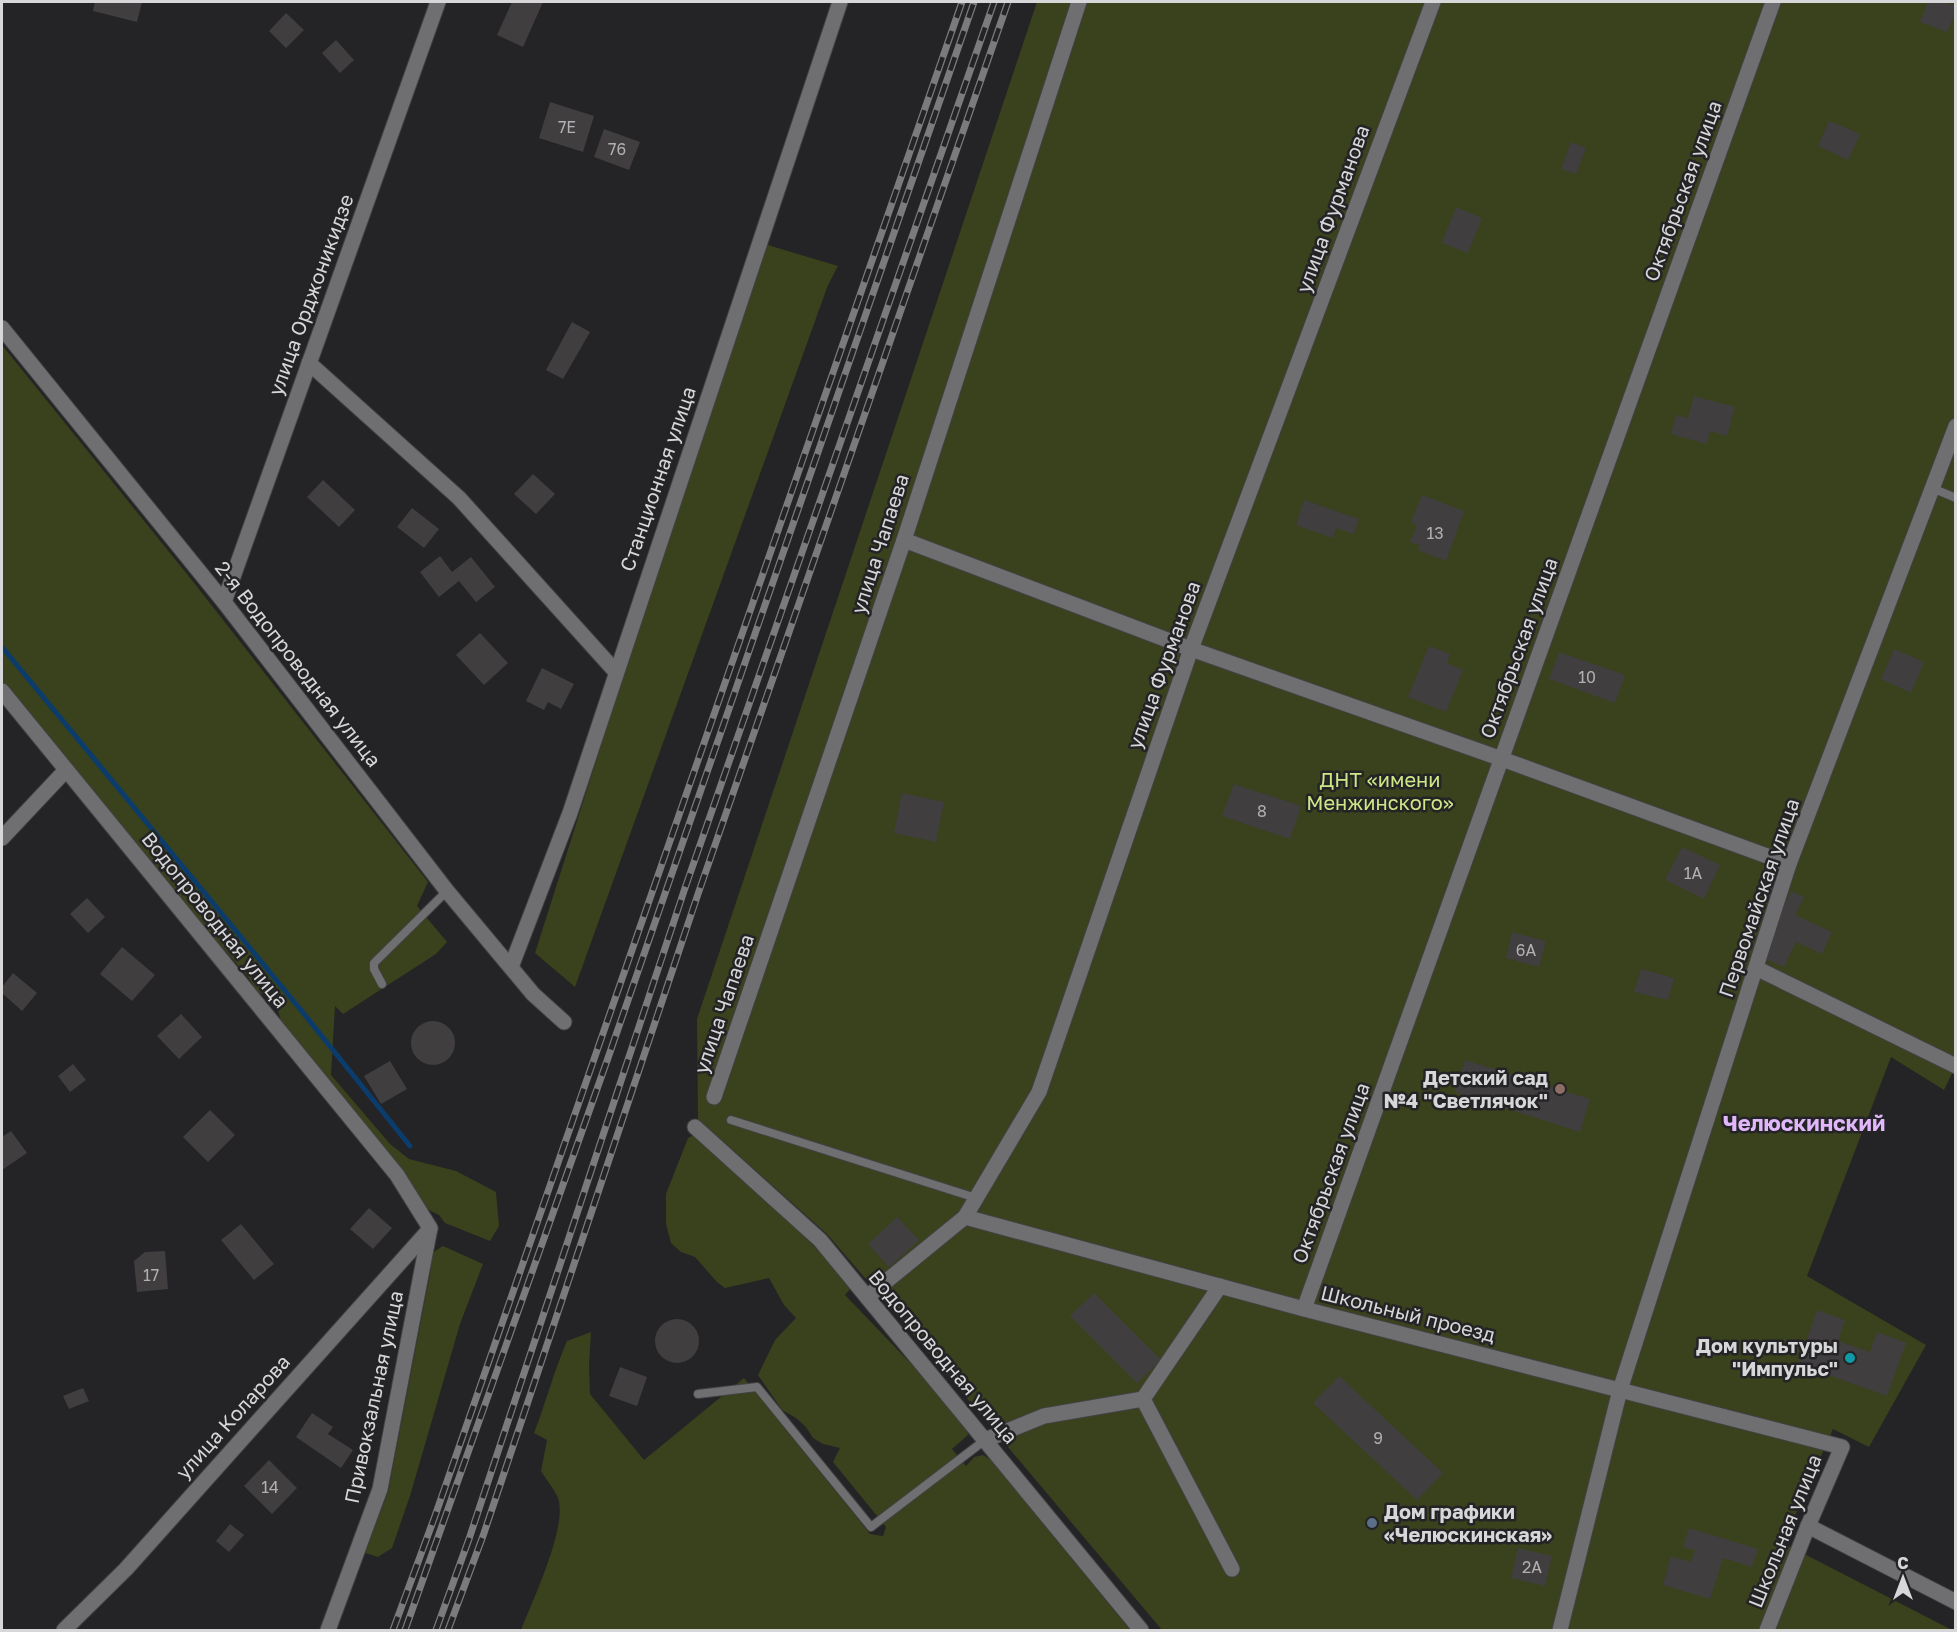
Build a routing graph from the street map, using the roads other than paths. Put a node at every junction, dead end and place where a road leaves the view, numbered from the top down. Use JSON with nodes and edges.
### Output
{"nodes":[{"id":1,"x":438,"y":2,"type":"edge"},
{"id":2,"x":840,"y":2,"type":"edge"},
{"id":3,"x":1079,"y":2,"type":"edge"},
{"id":4,"x":1433,"y":2,"type":"edge"},
{"id":5,"x":1773,"y":2,"type":"edge"},
{"id":6,"x":2,"y":328,"type":"edge"},
{"id":7,"x":309,"y":363,"type":"junction"},
{"id":8,"x":1956,"y":426,"type":"edge"},
{"id":9,"x":1932,"y":488,"type":"junction"},
{"id":10,"x":1956,"y":498,"type":"edge"},
{"id":11,"x":904,"y":540,"type":"junction"},
{"id":12,"x":224,"y":602,"type":"junction"},
{"id":13,"x":1191,"y":649,"type":"junction"},
{"id":14,"x":616,"y":672,"type":"junction"},
{"id":15,"x":2,"y":691,"type":"edge"},
{"id":16,"x":1502,"y":759,"type":"junction"},
{"id":17,"x":66,"y":770,"type":"junction"},
{"id":18,"x":2,"y":838,"type":"edge"},
{"id":19,"x":1790,"y":864,"type":"junction"},
{"id":20,"x":447,"y":891,"type":"junction"},
{"id":21,"x":511,"y":967,"type":"junction"},
{"id":22,"x":1756,"y":968,"type":"junction"},
{"id":23,"x":382,"y":984,"type":"dead end"},
{"id":24,"x":564,"y":1022,"type":"dead end"},
{"id":25,"x":1956,"y":1066,"type":"edge"},
{"id":26,"x":714,"y":1097,"type":"dead end"},
{"id":27,"x":731,"y":1120,"type":"dead end"},
{"id":28,"x":695,"y":1127,"type":"dead end"},
{"id":29,"x":976,"y":1198,"type":"junction"},
{"id":30,"x":964,"y":1217,"type":"junction"},
{"id":31,"x":430,"y":1228,"type":"junction"},
{"id":32,"x":1220,"y":1286,"type":"junction"},
{"id":33,"x":867,"y":1297,"type":"junction"},
{"id":34,"x":1304,"y":1309,"type":"junction"},
{"id":35,"x":1620,"y":1390,"type":"junction"},
{"id":36,"x":698,"y":1394,"type":"dead end"},
{"id":37,"x":1143,"y":1399,"type":"junction"},
{"id":38,"x":985,"y":1440,"type":"junction"},
{"id":39,"x":1842,"y":1447,"type":"joint"},
{"id":40,"x":1808,"y":1526,"type":"junction"},
{"id":41,"x":1232,"y":1569,"type":"dead end"},
{"id":42,"x":1956,"y":1602,"type":"edge"},
{"id":43,"x":64,"y":1630,"type":"edge"},
{"id":44,"x":328,"y":1630,"type":"edge"},
{"id":45,"x":1142,"y":1630,"type":"edge"},
{"id":46,"x":1560,"y":1630,"type":"edge"},
{"id":47,"x":1767,"y":1630,"type":"edge"}],
"edges":[{"from":1,"to":7,"type":"street","name":"улица Орджоникидзе"},
{"from":2,"to":14,"type":"street","name":"Станционная улица"},
{"from":3,"to":11,"type":"street","name":"улица Чапаева"},
{"from":4,"to":13,"type":"street","name":"улица Фурманова"},
{"from":5,"to":16,"type":"street","name":"Октябрьская улица"},
{"from":6,"to":12,"type":"street","name":"2-я Водопроводная улица"},
{"from":7,"to":12,"type":"street","name":"улица Орджоникидзе"},
{"from":7,"to":14,"type":"street"},
{"from":8,"to":9,"type":"street","name":"Первомайская улица"},
{"from":9,"to":10,"type":"lane"},
{"from":9,"to":19,"type":"street","name":"Первомайская улица"},
{"from":11,"to":13,"type":"street"},
{"from":11,"to":26,"type":"street","name":"улица Чапаева"},
{"from":12,"to":20,"type":"street","name":"2-я Водопроводная улица"},
{"from":13,"to":16,"type":"street"},
{"from":13,"to":29,"type":"street","name":"улица Фурманова"},
{"from":14,"to":21,"type":"street","name":"Станционная улица"},
{"from":15,"to":17,"type":"street","name":"Водопроводная улица"},
{"from":16,"to":19,"type":"street"},
{"from":16,"to":34,"type":"street","name":"Октябрьская улица"},
{"from":17,"to":18,"type":"street"},
{"from":17,"to":31,"type":"street","name":"Водопроводная улица"},
{"from":19,"to":22,"type":"street","name":"Первомайская улица"},
{"from":20,"to":21,"type":"street","name":"2-я Водопроводная улица"},
{"from":20,"to":23,"type":"lane"},
{"from":21,"to":24,"type":"street","name":"2-я Водопроводная улица"},
{"from":22,"to":25,"type":"street"},
{"from":22,"to":35,"type":"street","name":"Первомайская улица"},
{"from":27,"to":29,"type":"lane"},
{"from":28,"to":33,"type":"street","name":"Водопроводная улица"},
{"from":29,"to":30,"type":"street","name":"улица Фурманова"},
{"from":30,"to":32,"type":"street","name":"Школьный проезд"},
{"from":30,"to":33,"type":"street","name":"улица Фурманова"},
{"from":31,"to":43,"type":"street","name":"улица Коларова"},
{"from":31,"to":44,"type":"street","name":"Привокзальная улица"},
{"from":32,"to":34,"type":"street","name":"Школьный проезд"},
{"from":32,"to":37,"type":"street"},
{"from":33,"to":38,"type":"street","name":"Водопроводная улица"},
{"from":34,"to":35,"type":"street","name":"Школьный проезд"},
{"from":35,"to":39,"type":"street","name":"Школьный проезд"},
{"from":35,"to":46,"type":"street","name":"Первомайская улица"},
{"from":36,"to":38,"type":"lane"},
{"from":37,"to":38,"type":"street"},
{"from":37,"to":41,"type":"street"},
{"from":38,"to":45,"type":"street","name":"Водопроводная улица"},
{"from":39,"to":40,"type":"street","name":"Школьная улица"},
{"from":40,"to":42,"type":"street"},
{"from":40,"to":47,"type":"street","name":"Школьная улица"}]}
